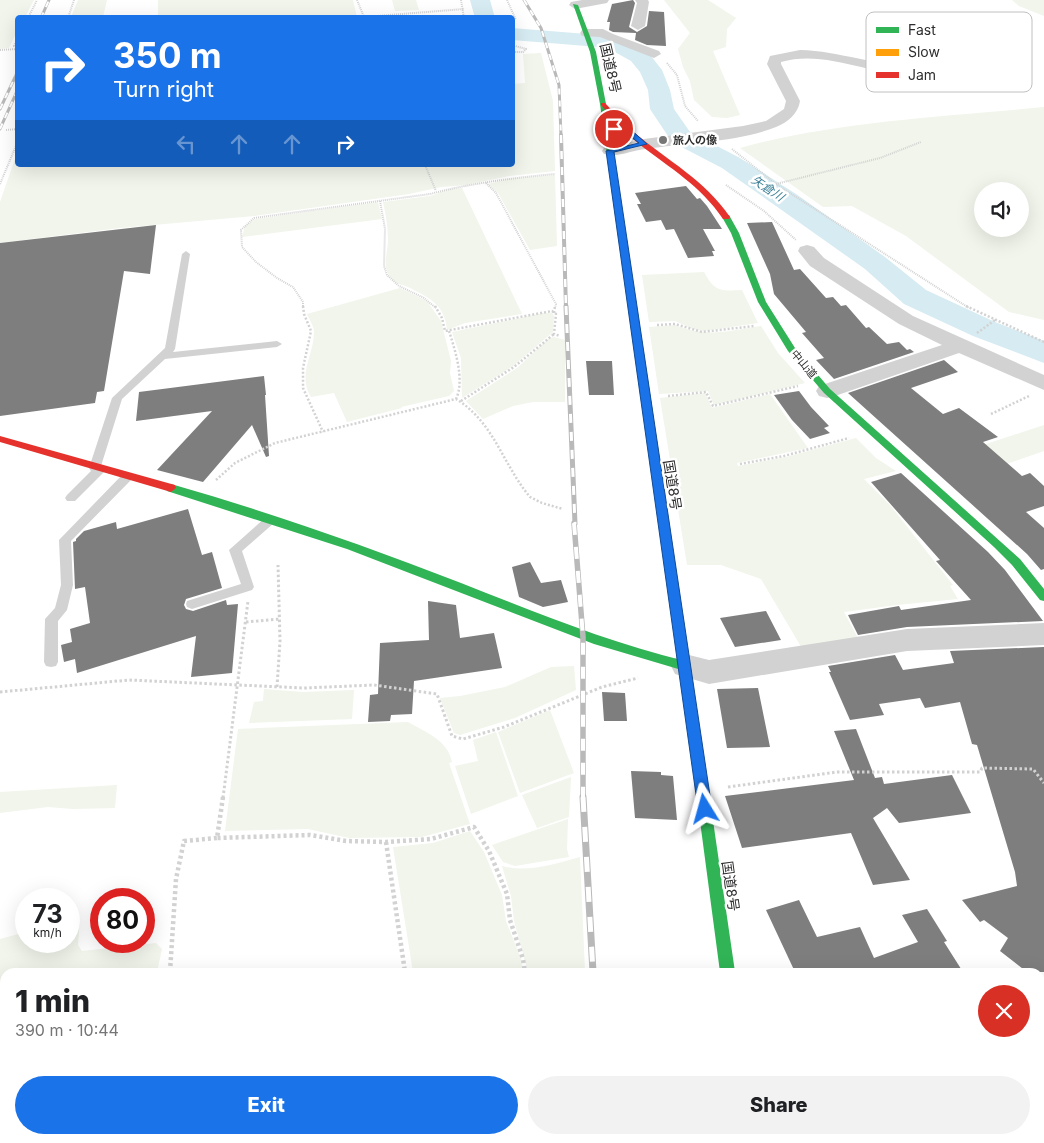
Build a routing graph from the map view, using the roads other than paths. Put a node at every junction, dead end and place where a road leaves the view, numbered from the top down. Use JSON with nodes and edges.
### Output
{"nodes":[{"id":1,"x":602,"y":0,"type":"edge"},
{"id":2,"x":641,"y":0,"type":"edge"},
{"id":3,"x":574,"y":2,"type":"edge"},
{"id":4,"x":638,"y":26,"type":"dead end"},
{"id":5,"x":587,"y":33,"type":"junction"},
{"id":6,"x":654,"y":54,"type":"road end"},
{"id":7,"x":866,"y":66,"type":"edge"},
{"id":8,"x":603,"y":104,"type":"junction"},
{"id":9,"x":607,"y":128,"type":"junction"},
{"id":10,"x":629,"y":132,"type":"junction"},
{"id":11,"x":644,"y":144,"type":"junction"},
{"id":12,"x":610,"y":151,"type":"junction"},
{"id":13,"x":807,"y":251,"type":"road end"},
{"id":14,"x":186,"y":254,"type":"dead end"},
{"id":15,"x":277,"y":344,"type":"dead end"},
{"id":16,"x":960,"y":346,"type":"junction"},
{"id":17,"x":163,"y":356,"type":"junction"},
{"id":18,"x":1037,"y":380,"type":"edge"},
{"id":19,"x":823,"y":386,"type":"junction"},
{"id":20,"x":0,"y":439,"type":"edge"},
{"id":21,"x":97,"y":468,"type":"junction"},
{"id":22,"x":127,"y":476,"type":"junction"},
{"id":23,"x":71,"y":498,"type":"dead end"},
{"id":24,"x":270,"y":520,"type":"junction"},
{"id":25,"x":1044,"y":598,"type":"edge"},
{"id":26,"x":192,"y":604,"type":"dead end"},
{"id":27,"x":1044,"y":634,"type":"edge"},
{"id":28,"x":51,"y":662,"type":"dead end"},
{"id":29,"x":685,"y":666,"type":"junction"},
{"id":30,"x":727,"y":968,"type":"edge"}],
"edges":[{"from":1,"to":3,"type":"street"},
{"from":2,"to":4,"type":"street"},
{"from":3,"to":5,"type":"main road","name":"国道8号"},
{"from":5,"to":6,"type":"street"},
{"from":5,"to":8,"type":"main road","name":"国道8号"},
{"from":7,"to":11,"type":"street"},
{"from":8,"to":9,"type":"main road","name":"国道8号"},
{"from":8,"to":10,"type":"main road","name":"中山道"},
{"from":9,"to":10,"type":"street"},
{"from":9,"to":12,"type":"main road","name":"国道8号"},
{"from":10,"to":11,"type":"main road","name":"中山道"},
{"from":11,"to":12,"type":"street"},
{"from":11,"to":19,"type":"main road","name":"中山道"},
{"from":12,"to":29,"type":"main road","name":"国道8号"},
{"from":13,"to":16,"type":"street"},
{"from":14,"to":17,"type":"lane"},
{"from":15,"to":17,"type":"lane"},
{"from":16,"to":18,"type":"street"},
{"from":16,"to":19,"type":"street"},
{"from":17,"to":21,"type":"lane"},
{"from":19,"to":25,"type":"main road","name":"中山道"},
{"from":20,"to":21,"type":"main road"},
{"from":21,"to":22,"type":"main road"},
{"from":21,"to":23,"type":"lane"},
{"from":22,"to":24,"type":"main road"},
{"from":22,"to":28,"type":"lane"},
{"from":24,"to":26,"type":"lane"},
{"from":24,"to":29,"type":"main road"},
{"from":27,"to":29,"type":"street"},
{"from":29,"to":30,"type":"main road","name":"国道8号"}]}
